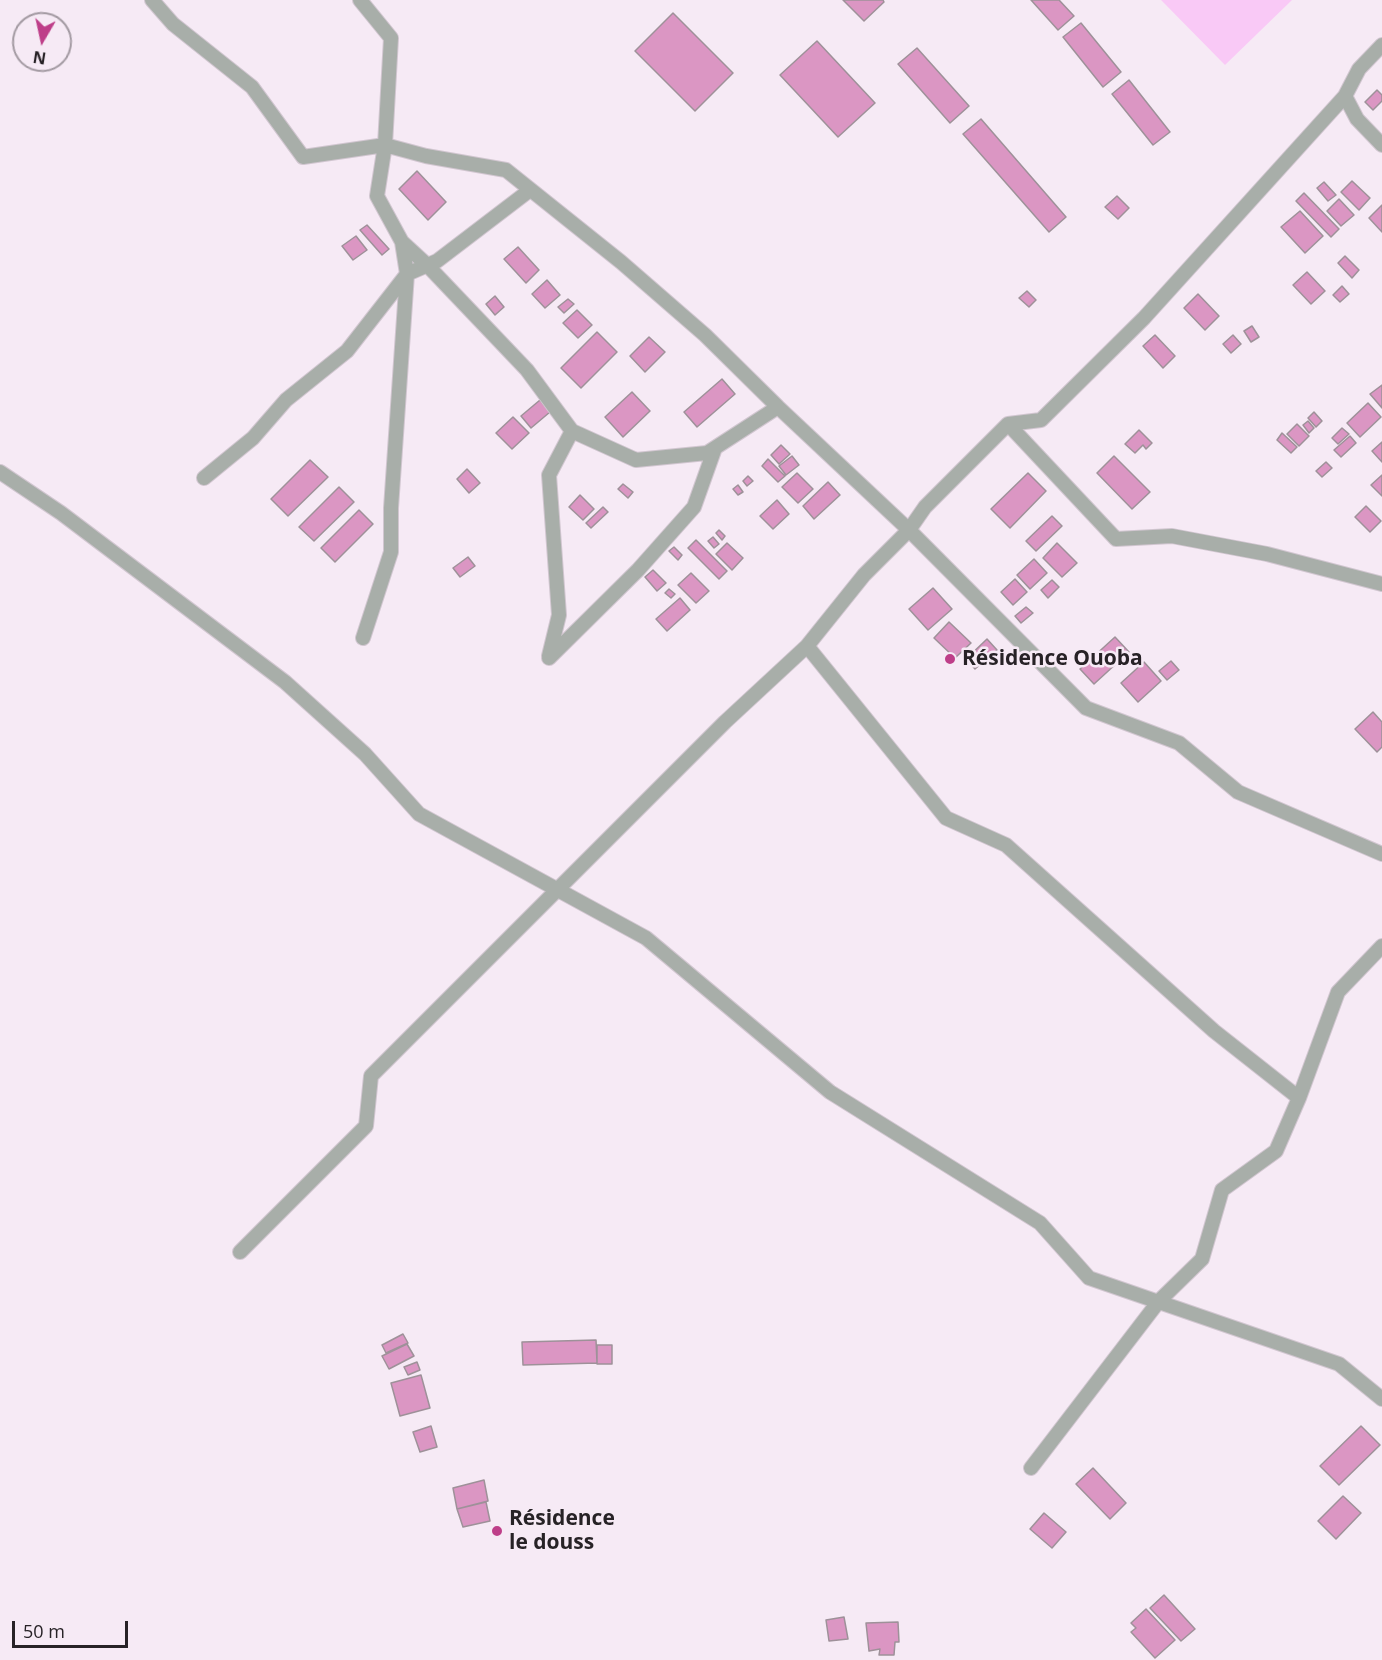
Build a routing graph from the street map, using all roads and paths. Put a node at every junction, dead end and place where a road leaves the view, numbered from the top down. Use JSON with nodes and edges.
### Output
{"nodes":[{"id":1,"x":152,"y":0,"type":"edge"},
{"id":2,"x":360,"y":0,"type":"edge"},
{"id":3,"x":1382,"y":45,"type":"edge"},
{"id":4,"x":1345,"y":96,"type":"junction"},
{"id":5,"x":385,"y":145,"type":"junction"},
{"id":6,"x":1382,"y":145,"type":"edge"},
{"id":7,"x":530,"y":190,"type":"junction"},
{"id":8,"x":402,"y":243,"type":"junction"},
{"id":9,"x":427,"y":265,"type":"junction"},
{"id":10,"x":407,"y":274,"type":"junction"},
{"id":11,"x":778,"y":408,"type":"junction"},
{"id":12,"x":1008,"y":424,"type":"junction"},
{"id":13,"x":572,"y":431,"type":"junction"},
{"id":14,"x":715,"y":448,"type":"junction"},
{"id":15,"x":0,"y":472,"type":"edge"},
{"id":16,"x":204,"y":478,"type":"dead end"},
{"id":17,"x":909,"y":530,"type":"junction"},
{"id":18,"x":1382,"y":584,"type":"edge"},
{"id":19,"x":363,"y":638,"type":"dead end"},
{"id":20,"x":807,"y":646,"type":"junction"},
{"id":21,"x":1382,"y":854,"type":"edge"},
{"id":22,"x":559,"y":890,"type":"junction"},
{"id":23,"x":1382,"y":946,"type":"edge"},
{"id":24,"x":1299,"y":1098,"type":"junction"},
{"id":25,"x":240,"y":1252,"type":"dead end"},
{"id":26,"x":1159,"y":1301,"type":"junction"},
{"id":27,"x":1382,"y":1399,"type":"edge"},
{"id":28,"x":1031,"y":1468,"type":"dead end"}],
"edges":[{"from":1,"to":5,"type":"street"},
{"from":2,"to":5,"type":"street"},
{"from":3,"to":4,"type":"street"},
{"from":4,"to":6,"type":"street"},
{"from":4,"to":12,"type":"street"},
{"from":5,"to":7,"type":"street"},
{"from":5,"to":8,"type":"street"},
{"from":7,"to":9,"type":"street"},
{"from":7,"to":11,"type":"street"},
{"from":8,"to":9,"type":"street"},
{"from":8,"to":10,"type":"street"},
{"from":9,"to":10,"type":"street"},
{"from":9,"to":13,"type":"street"},
{"from":10,"to":16,"type":"street"},
{"from":10,"to":19,"type":"street"},
{"from":11,"to":14,"type":"street"},
{"from":11,"to":17,"type":"street"},
{"from":12,"to":17,"type":"street"},
{"from":12,"to":18,"type":"street"},
{"from":13,"to":14,"type":"street"},
{"from":13,"to":14,"type":"street"},
{"from":15,"to":22,"type":"street"},
{"from":17,"to":20,"type":"street"},
{"from":17,"to":21,"type":"street"},
{"from":20,"to":22,"type":"street"},
{"from":20,"to":24,"type":"street"},
{"from":22,"to":25,"type":"street"},
{"from":22,"to":26,"type":"street"},
{"from":23,"to":24,"type":"street"},
{"from":24,"to":26,"type":"street"},
{"from":26,"to":27,"type":"street"},
{"from":26,"to":28,"type":"street"}]}
